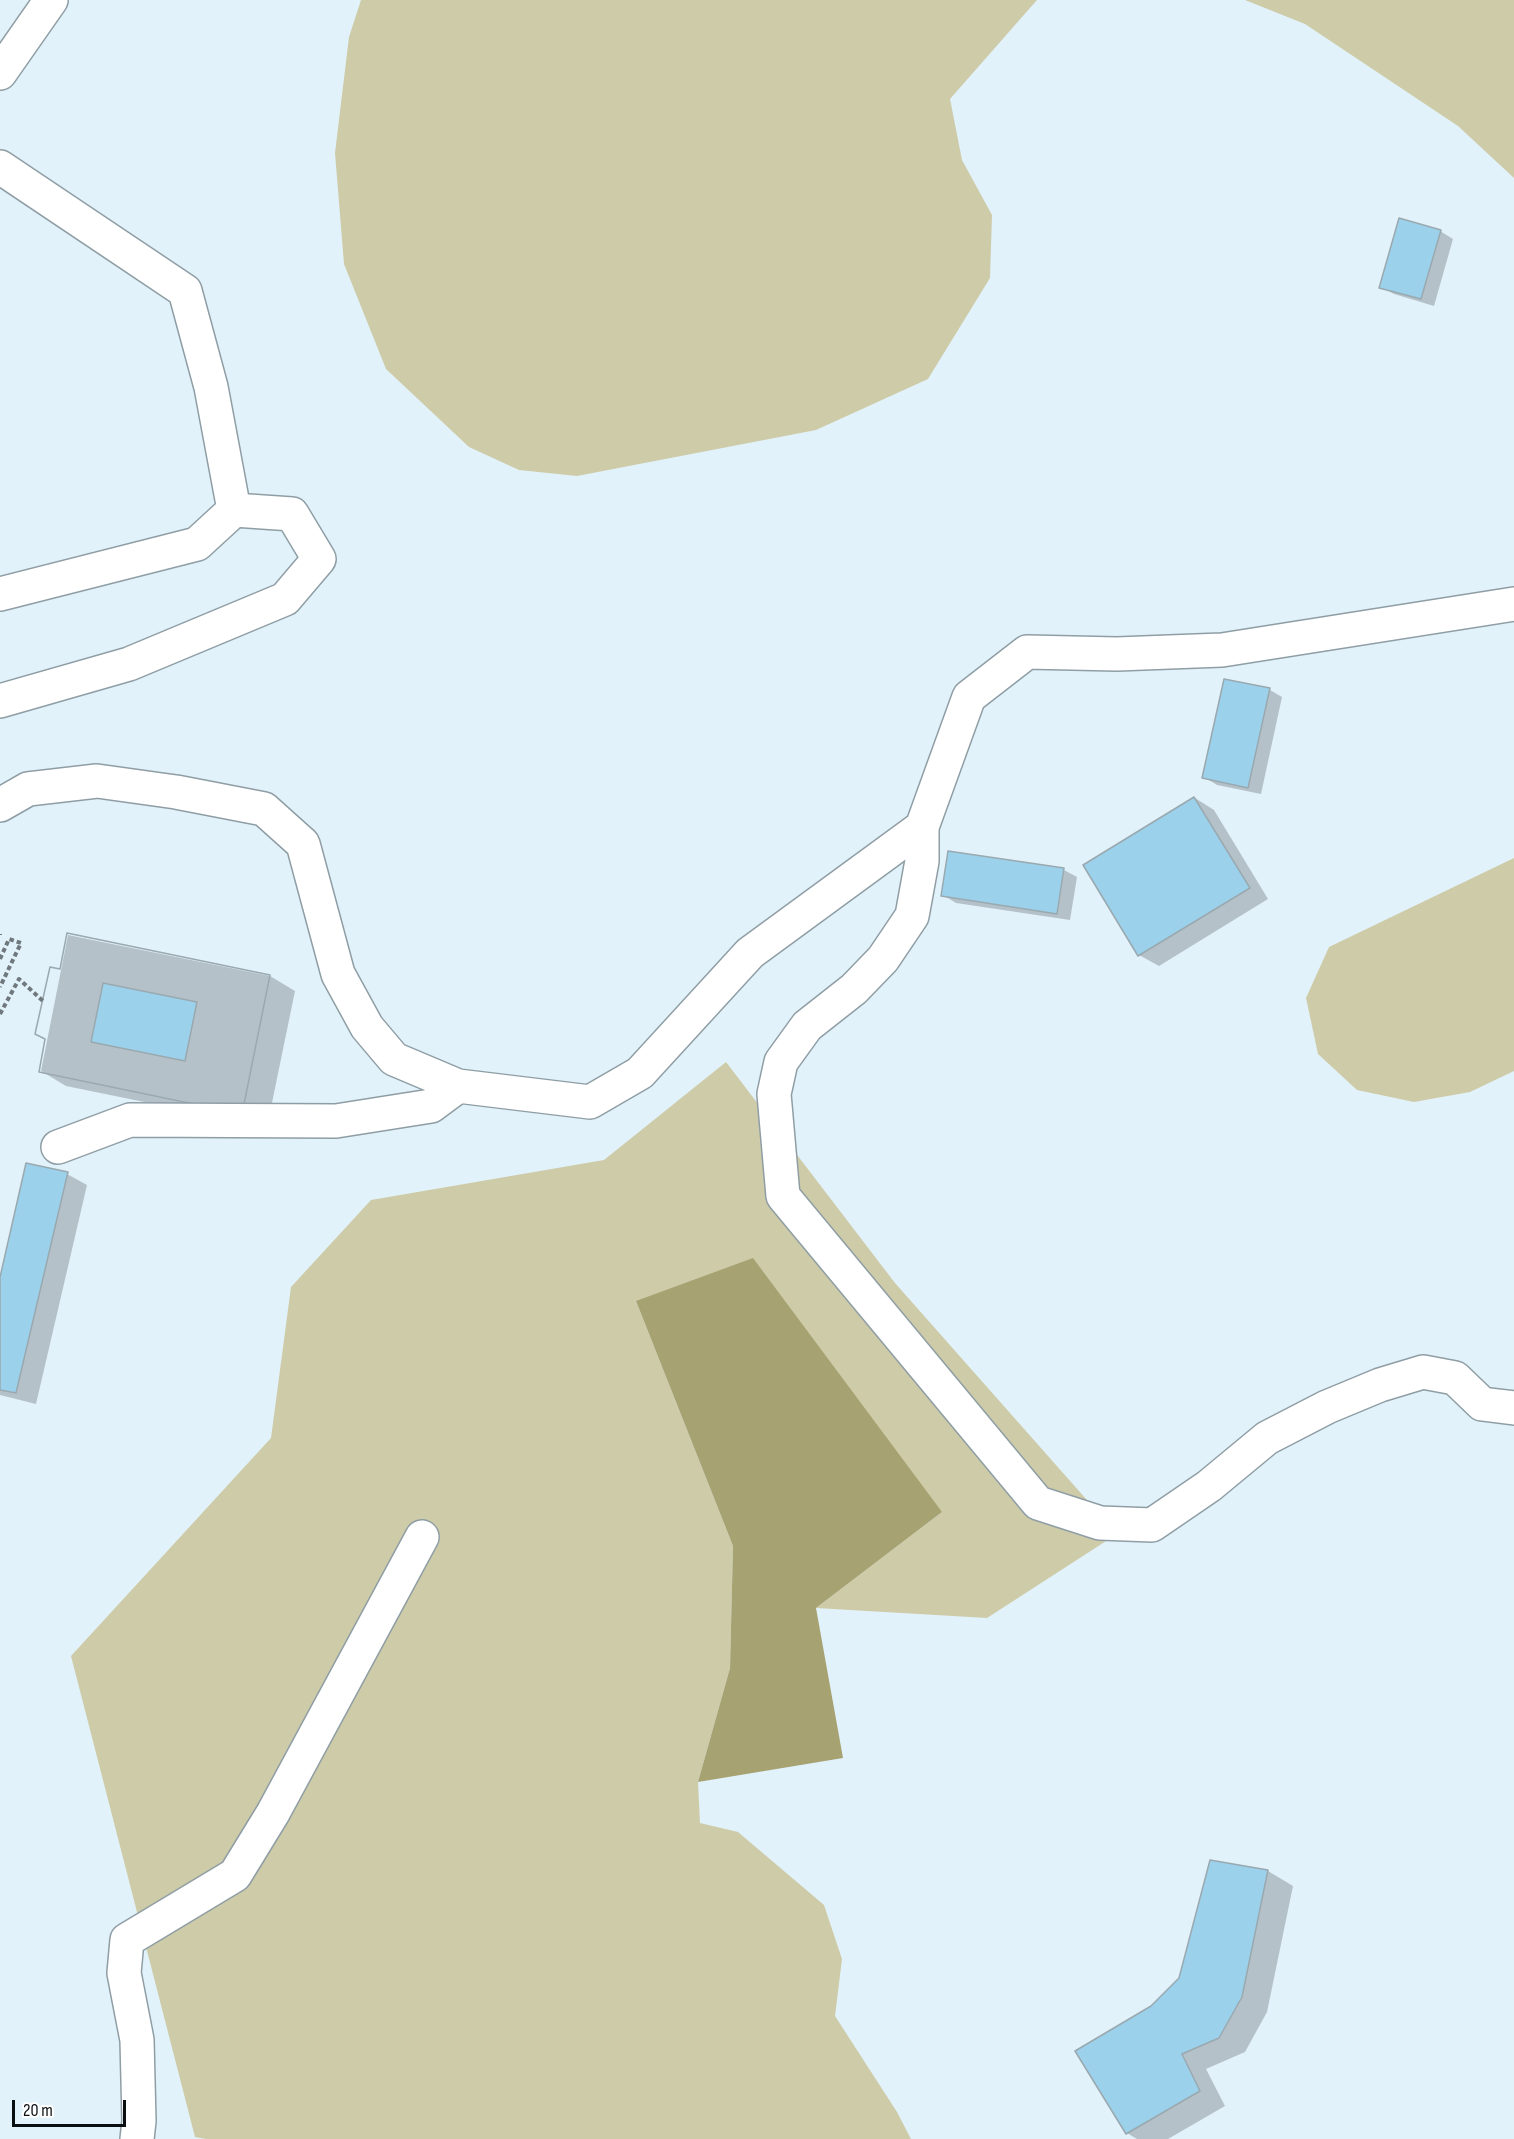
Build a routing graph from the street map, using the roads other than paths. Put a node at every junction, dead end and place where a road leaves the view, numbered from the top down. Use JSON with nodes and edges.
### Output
{"nodes":[{"id":1,"x":51,"y":0,"type":"edge"},
{"id":2,"x":0,"y":74,"type":"edge"},
{"id":3,"x":0,"y":167,"type":"edge"},
{"id":4,"x":234,"y":510,"type":"junction"},
{"id":5,"x":0,"y":594,"type":"edge"},
{"id":6,"x":1514,"y":604,"type":"edge"},
{"id":7,"x":0,"y":701,"type":"edge"},
{"id":8,"x":0,"y":805,"type":"edge"},
{"id":9,"x":922,"y":827,"type":"junction"},
{"id":10,"x":458,"y":1086,"type":"junction"},
{"id":11,"x":58,"y":1147,"type":"dead end"},
{"id":12,"x":1514,"y":1408,"type":"edge"},
{"id":13,"x":422,"y":1537,"type":"dead end"},
{"id":14,"x":137,"y":2139,"type":"edge"}],
"edges":[{"from":1,"to":2,"type":"street"},
{"from":3,"to":4,"type":"street"},
{"from":4,"to":5,"type":"street"},
{"from":4,"to":7,"type":"street"},
{"from":6,"to":9,"type":"street"},
{"from":8,"to":10,"type":"street"},
{"from":9,"to":10,"type":"street"},
{"from":9,"to":12,"type":"street"},
{"from":10,"to":11,"type":"street"},
{"from":13,"to":14,"type":"street"}]}
